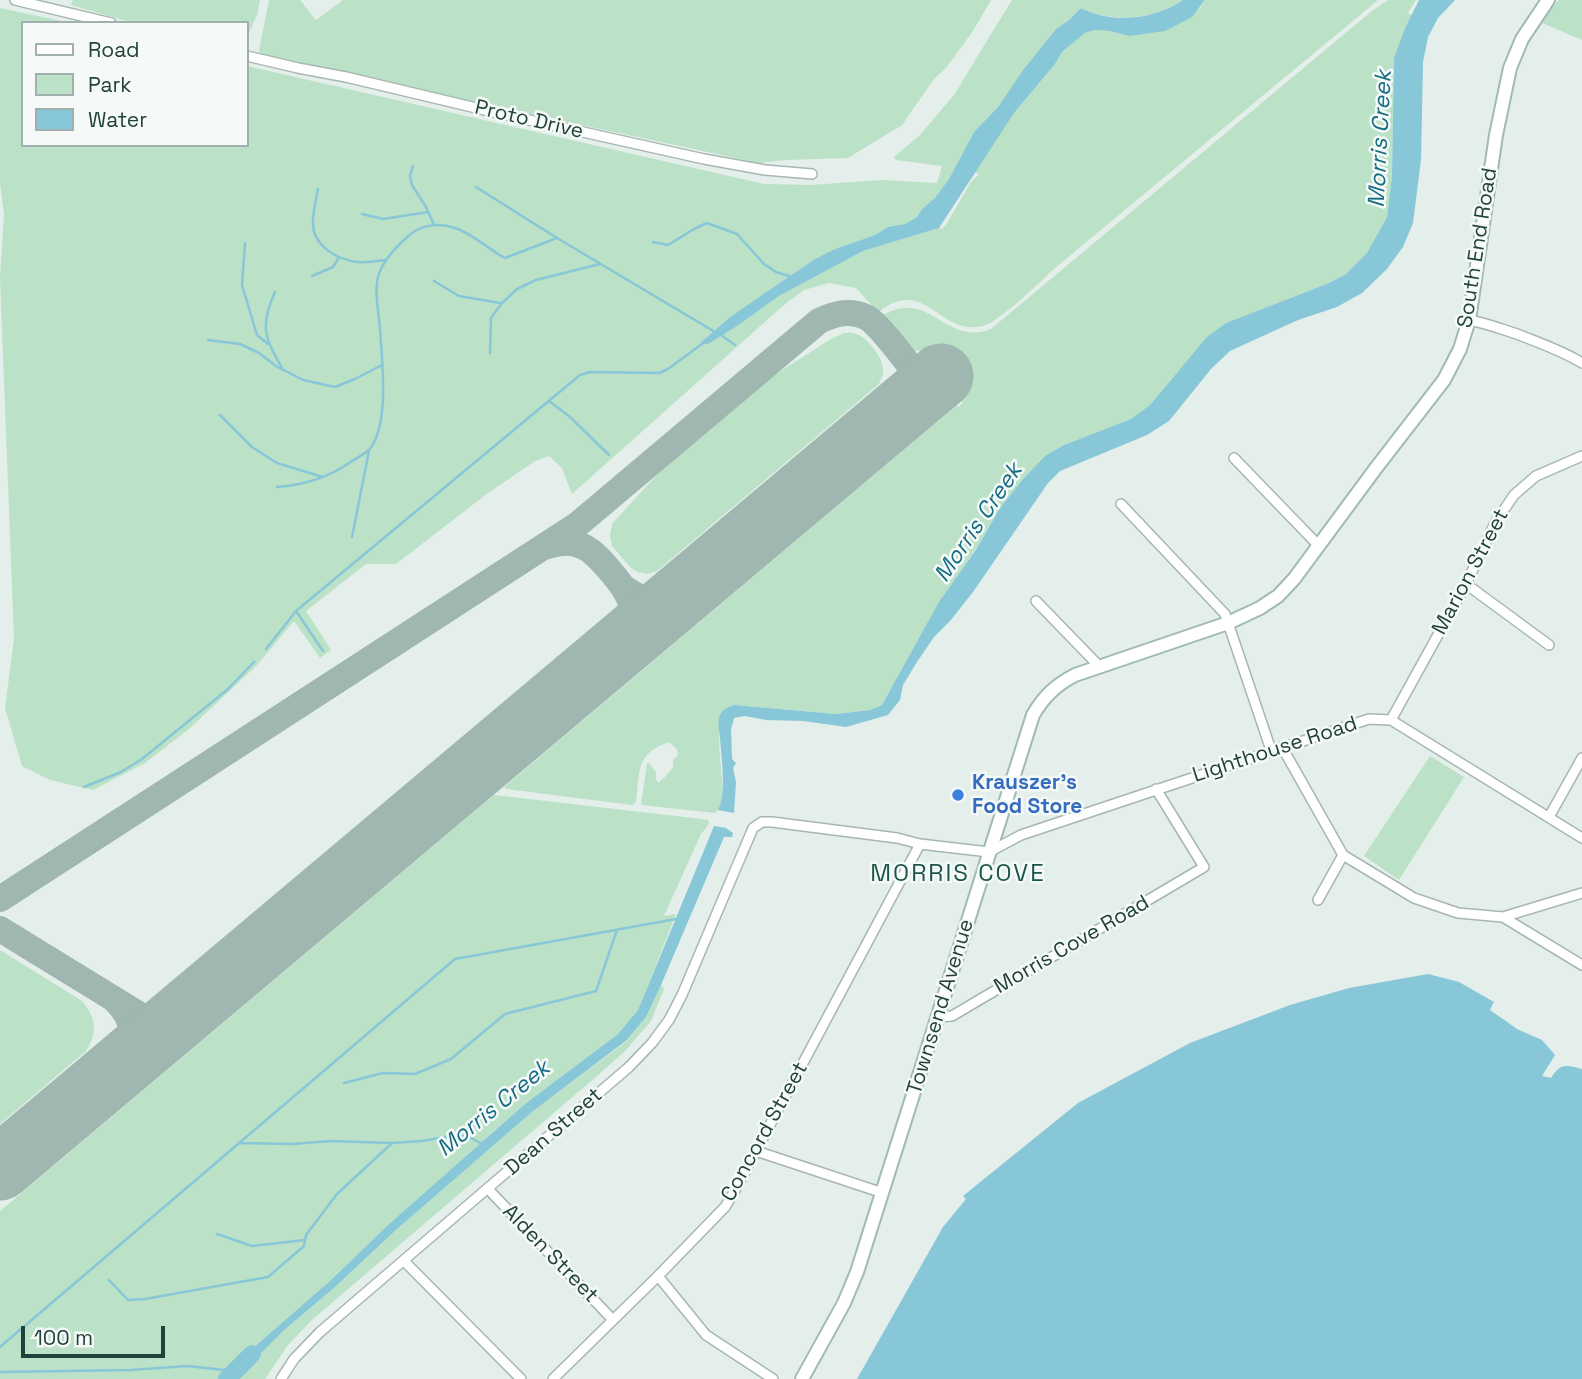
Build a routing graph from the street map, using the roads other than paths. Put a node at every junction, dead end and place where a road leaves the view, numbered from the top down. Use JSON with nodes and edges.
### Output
{"nodes":[{"id":1,"x":15,"y":0,"type":"edge"},
{"id":2,"x":1548,"y":0,"type":"edge"},
{"id":3,"x":103,"y":21,"type":"edge"},
{"id":4,"x":248,"y":56,"type":"edge"},
{"id":5,"x":812,"y":174,"type":"dead end"},
{"id":6,"x":1469,"y":320,"type":"junction"},
{"id":7,"x":1582,"y":363,"type":"edge"},
{"id":8,"x":1582,"y":456,"type":"edge"},
{"id":9,"x":1234,"y":458,"type":"dead end"},
{"id":10,"x":1121,"y":504,"type":"dead end"},
{"id":11,"x":1319,"y":546,"type":"junction"},
{"id":12,"x":1294,"y":579,"type":"joint"},
{"id":13,"x":1466,"y":584,"type":"junction"},
{"id":14,"x":1036,"y":601,"type":"dead end"},
{"id":15,"x":1228,"y":623,"type":"junction"},
{"id":16,"x":1549,"y":645,"type":"dead end"},
{"id":17,"x":1099,"y":666,"type":"junction"},
{"id":18,"x":1391,"y":720,"type":"junction"},
{"id":19,"x":1282,"y":747,"type":"junction"},
{"id":20,"x":1270,"y":750,"type":"junction"},
{"id":21,"x":1582,"y":758,"type":"edge"},
{"id":22,"x":1156,"y":789,"type":"junction"},
{"id":23,"x":1549,"y":817,"type":"junction"},
{"id":24,"x":1582,"y":838,"type":"edge"},
{"id":25,"x":920,"y":844,"type":"junction"},
{"id":26,"x":989,"y":852,"type":"junction"},
{"id":27,"x":1343,"y":855,"type":"junction"},
{"id":28,"x":1582,"y":893,"type":"edge"},
{"id":29,"x":1318,"y":900,"type":"dead end"},
{"id":30,"x":1503,"y":917,"type":"junction"},
{"id":31,"x":1582,"y":965,"type":"edge"},
{"id":32,"x":938,"y":1017,"type":"junction"},
{"id":33,"x":756,"y":1151,"type":"junction"},
{"id":34,"x":488,"y":1189,"type":"junction"},
{"id":35,"x":883,"y":1194,"type":"junction"},
{"id":36,"x":404,"y":1261,"type":"junction"},
{"id":37,"x":658,"y":1276,"type":"junction"},
{"id":38,"x":613,"y":1320,"type":"junction"},
{"id":39,"x":281,"y":1379,"type":"edge"},
{"id":40,"x":522,"y":1379,"type":"edge"},
{"id":41,"x":553,"y":1379,"type":"edge"},
{"id":42,"x":773,"y":1379,"type":"edge"},
{"id":43,"x":802,"y":1379,"type":"edge"}],
"edges":[{"from":1,"to":3,"type":"street"},
{"from":2,"to":6,"type":"main road","name":"South End Road"},
{"from":4,"to":5,"type":"street","name":"Proto Drive"},
{"from":6,"to":7,"type":"street"},
{"from":6,"to":11,"type":"main road","name":"South End Road"},
{"from":8,"to":13,"type":"street","name":"Marion Street"},
{"from":9,"to":11,"type":"street"},
{"from":10,"to":15,"type":"street"},
{"from":11,"to":12,"type":"main road","name":"South End Road"},
{"from":12,"to":15,"type":"main road","name":"Townsend Avenue"},
{"from":13,"to":16,"type":"street"},
{"from":13,"to":18,"type":"street","name":"Marion Street"},
{"from":14,"to":17,"type":"street"},
{"from":15,"to":17,"type":"main road","name":"Townsend Avenue"},
{"from":15,"to":20,"type":"street"},
{"from":17,"to":26,"type":"main road","name":"Townsend Avenue"},
{"from":18,"to":19,"type":"street","name":"Lighthouse Road"},
{"from":18,"to":23,"type":"street"},
{"from":19,"to":20,"type":"street","name":"Lighthouse Road"},
{"from":19,"to":27,"type":"street"},
{"from":20,"to":22,"type":"street","name":"Lighthouse Road"},
{"from":21,"to":23,"type":"street"},
{"from":22,"to":26,"type":"street","name":"Lighthouse Road"},
{"from":22,"to":32,"type":"street","name":"Morris Cove Road"},
{"from":23,"to":24,"type":"street"},
{"from":25,"to":26,"type":"street"},
{"from":25,"to":33,"type":"street","name":"Concord Street"},
{"from":25,"to":34,"type":"street","name":"Dean Street"},
{"from":26,"to":32,"type":"main road","name":"Townsend Avenue"},
{"from":27,"to":29,"type":"street"},
{"from":27,"to":30,"type":"street"},
{"from":28,"to":30,"type":"street"},
{"from":30,"to":31,"type":"street"},
{"from":32,"to":35,"type":"main road","name":"Townsend Avenue"},
{"from":33,"to":35,"type":"street"},
{"from":33,"to":37,"type":"street","name":"Concord Street"},
{"from":34,"to":36,"type":"street","name":"Dean Street"},
{"from":34,"to":38,"type":"street","name":"Alden Street"},
{"from":35,"to":43,"type":"main road","name":"Townsend Avenue"},
{"from":36,"to":39,"type":"street","name":"Dean Street"},
{"from":36,"to":40,"type":"street"},
{"from":37,"to":38,"type":"street","name":"Concord Street"},
{"from":37,"to":42,"type":"street"},
{"from":38,"to":41,"type":"street","name":"Concord Street"}]}
